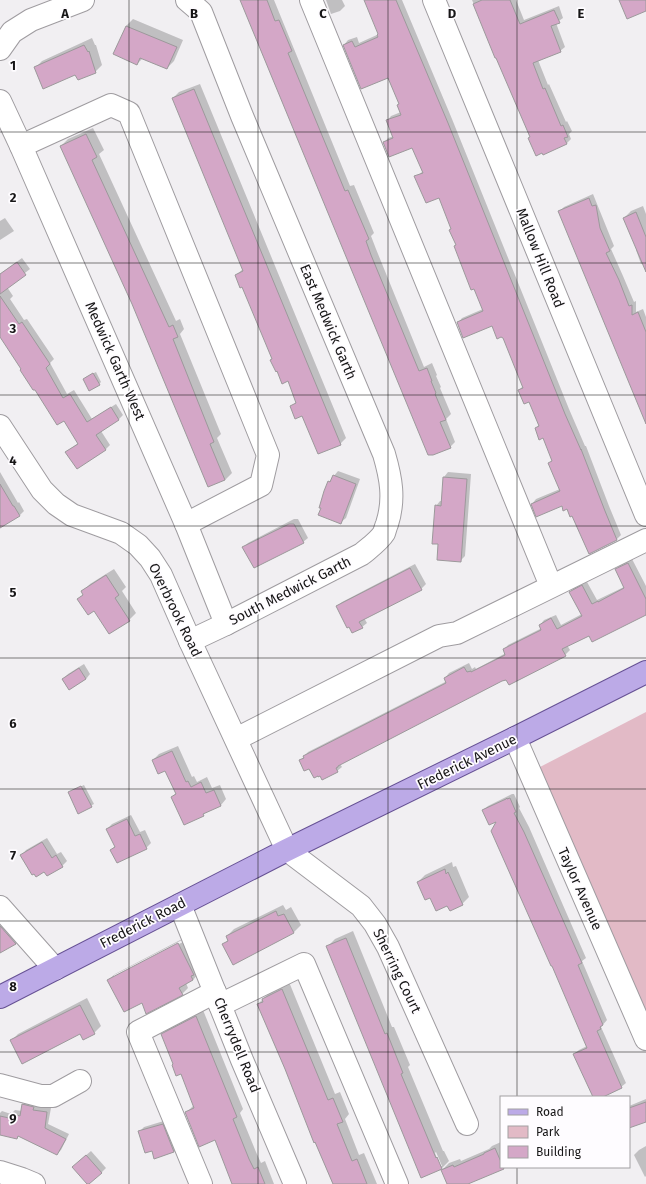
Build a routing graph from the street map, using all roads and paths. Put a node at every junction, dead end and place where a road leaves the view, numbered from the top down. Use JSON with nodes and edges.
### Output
{"nodes":[{"id":1,"x":83,"y":0,"type":"edge"},
{"id":2,"x":311,"y":0,"type":"edge"},
{"id":3,"x":434,"y":0,"type":"edge"},
{"id":4,"x":194,"y":6,"type":"edge"},
{"id":5,"x":0,"y":49,"type":"edge"},
{"id":6,"x":0,"y":101,"type":"edge"},
{"id":7,"x":21,"y":146,"type":"junction"},
{"id":8,"x":0,"y":426,"type":"edge"},
{"id":9,"x":646,"y":515,"type":"edge"},
{"id":10,"x":186,"y":524,"type":"junction"},
{"id":11,"x":384,"y":532,"type":"joint"},
{"id":12,"x":646,"y":540,"type":"edge"},
{"id":13,"x":551,"y":586,"type":"junction"},
{"id":14,"x":226,"y":624,"type":"junction"},
{"id":15,"x":190,"y":641,"type":"junction"},
{"id":16,"x":646,"y":672,"type":"edge"},
{"id":17,"x":515,"y":738,"type":"junction"},
{"id":18,"x":236,"y":739,"type":"junction"},
{"id":19,"x":287,"y":850,"type":"junction"},
{"id":20,"x":180,"y":905,"type":"junction"},
{"id":21,"x":0,"y":907,"type":"edge"},
{"id":22,"x":55,"y":969,"type":"junction"},
{"id":23,"x":0,"y":997,"type":"edge"},
{"id":24,"x":218,"y":999,"type":"junction"},
{"id":25,"x":646,"y":1039,"type":"edge"},
{"id":26,"x":80,"y":1081,"type":"dead end"},
{"id":27,"x":0,"y":1085,"type":"edge"},
{"id":28,"x":468,"y":1124,"type":"dead end"},
{"id":29,"x":0,"y":1172,"type":"edge"},
{"id":30,"x":34,"y":1184,"type":"edge"},
{"id":31,"x":201,"y":1184,"type":"edge"},
{"id":32,"x":296,"y":1184,"type":"edge"},
{"id":33,"x":397,"y":1184,"type":"edge"}],
"edges":[{"from":1,"to":5,"type":"street"},
{"from":2,"to":13,"type":"street"},
{"from":3,"to":9,"type":"street","name":"Mallow Hill Road"},
{"from":4,"to":11,"type":"street","name":"East Medwick Garth"},
{"from":6,"to":7,"type":"street","name":"Medwick Garth West"},
{"from":7,"to":10,"type":"street","name":"Medwick Garth West"},
{"from":7,"to":10,"type":"street"},
{"from":8,"to":15,"type":"street","name":"Overbrook Road"},
{"from":10,"to":14,"type":"street","name":"Medwick Garth West"},
{"from":11,"to":14,"type":"street","name":"South Medwick Garth"},
{"from":12,"to":13,"type":"street"},
{"from":13,"to":18,"type":"street"},
{"from":14,"to":15,"type":"street","name":"South Medwick Garth"},
{"from":15,"to":18,"type":"street","name":"Overbrook Road"},
{"from":16,"to":17,"type":"main road","name":"Frederick Avenue"},
{"from":17,"to":19,"type":"main road","name":"Frederick Avenue"},
{"from":17,"to":25,"type":"street","name":"Taylor Avenue"},
{"from":18,"to":19,"type":"street","name":"Overbrook Road"},
{"from":19,"to":20,"type":"main road","name":"Frederick Road"},
{"from":19,"to":28,"type":"street","name":"Sherring Court"},
{"from":20,"to":22,"type":"main road","name":"Frederick Road"},
{"from":20,"to":24,"type":"street","name":"Cherrydell Road"},
{"from":21,"to":22,"type":"street"},
{"from":22,"to":23,"type":"main road","name":"Frederick Road"},
{"from":24,"to":31,"type":"street"},
{"from":24,"to":32,"type":"street","name":"Cherrydell Road"},
{"from":24,"to":33,"type":"street"},
{"from":26,"to":27,"type":"street"},
{"from":29,"to":30,"type":"street"}]}
